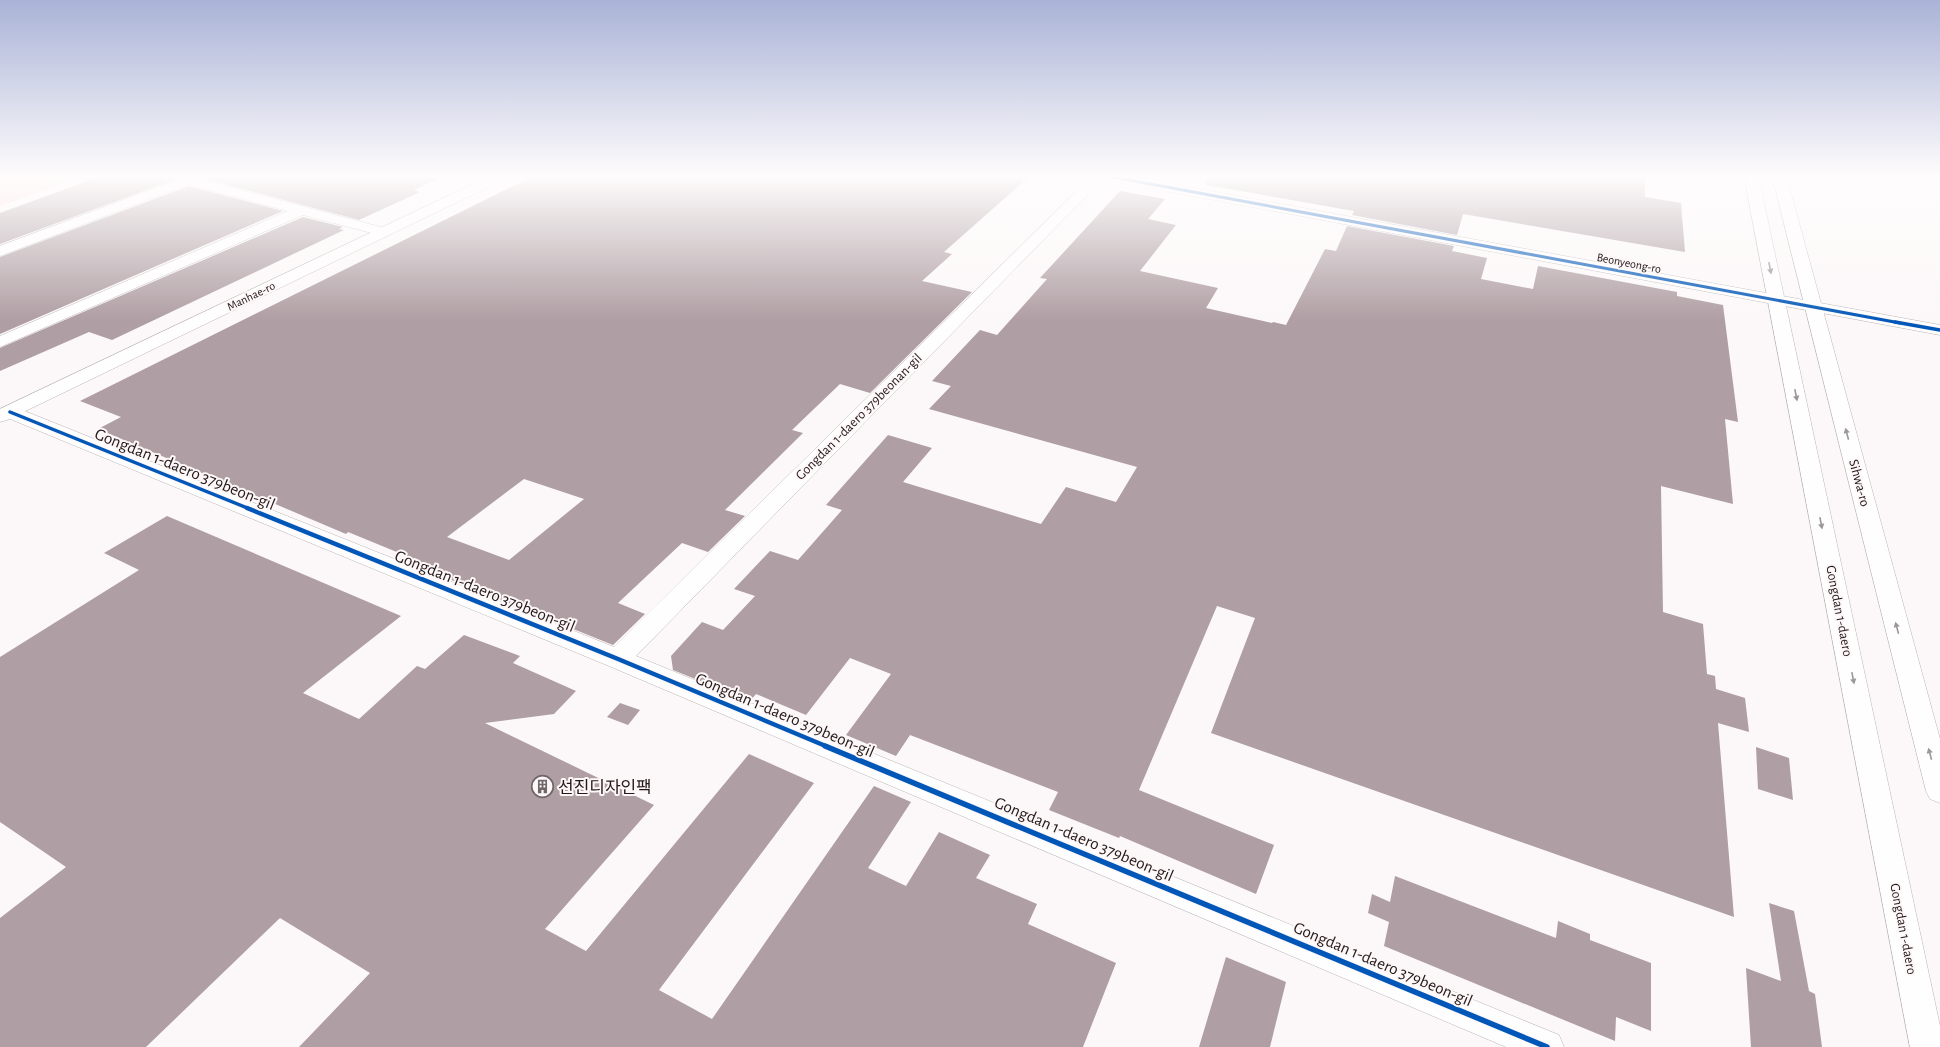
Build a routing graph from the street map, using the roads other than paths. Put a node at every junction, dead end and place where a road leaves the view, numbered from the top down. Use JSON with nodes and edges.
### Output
{"nodes":[{"id":1,"x":72,"y":224,"type":"edge"},
{"id":2,"x":270,"y":224,"type":"edge"},
{"id":3,"x":353,"y":224,"type":"edge"},
{"id":4,"x":400,"y":224,"type":"edge"},
{"id":5,"x":1052,"y":224,"type":"edge"},
{"id":6,"x":1363,"y":224,"type":"edge"},
{"id":7,"x":1761,"y":224,"type":"edge"},
{"id":8,"x":1791,"y":224,"type":"edge"},
{"id":9,"x":383,"y":232,"type":"junction"},
{"id":10,"x":0,"y":251,"type":"edge"},
{"id":11,"x":1777,"y":301,"type":"junction"},
{"id":12,"x":1813,"y":308,"type":"junction"},
{"id":13,"x":1940,"y":330,"type":"edge"},
{"id":14,"x":0,"y":342,"type":"edge"},
{"id":15,"x":5,"y":414,"type":"edge"},
{"id":16,"x":618,"y":659,"type":"junction"},
{"id":17,"x":1940,"y":792,"type":"edge"},
{"id":18,"x":1547,"y":1047,"type":"edge"},
{"id":19,"x":1927,"y":1047,"type":"edge"}],
"edges":[{"from":1,"to":10,"type":"street"},
{"from":2,"to":14,"type":"street"},
{"from":3,"to":9,"type":"street"},
{"from":4,"to":9,"type":"street","name":"Manhae-ro"},
{"from":5,"to":16,"type":"street","name":"Gongdan 1-daero 379beonan-gil"},
{"from":6,"to":11,"type":"street","name":"Beonyeong-ro"},
{"from":7,"to":11,"type":"street","name":"Gongdan 1-daero","one_way":true},
{"from":8,"to":12,"type":"street","name":"Sihwa-ro"},
{"from":9,"to":15,"type":"street","name":"Manhae-ro"},
{"from":11,"to":12,"type":"street","name":"Beonyeong-ro"},
{"from":11,"to":19,"type":"street","name":"Gongdan 1-daero","one_way":true},
{"from":12,"to":13,"type":"street","name":"Beonyeong-ro"},
{"from":17,"to":12,"type":"street","name":"Sihwa-ro","one_way":true},
{"from":15,"to":16,"type":"street","name":"Gongdan 1-daero 379beon-gil"},
{"from":16,"to":18,"type":"street","name":"Gongdan 1-daero 379beon-gil"}]}
